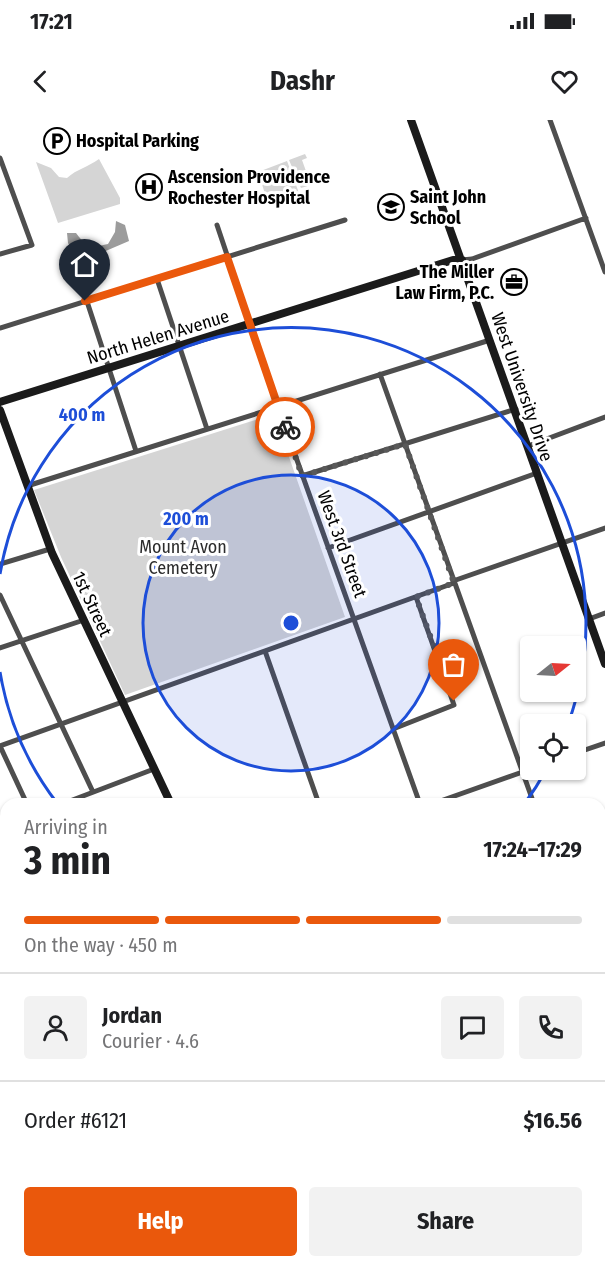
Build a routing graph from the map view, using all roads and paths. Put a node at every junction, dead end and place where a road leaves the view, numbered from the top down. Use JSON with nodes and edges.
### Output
{"nodes":[{"id":1,"x":412,"y":120,"type":"edge"},
{"id":2,"x":550,"y":120,"type":"edge"},
{"id":3,"x":0,"y":158,"type":"edge"},
{"id":4,"x":2,"y":168,"type":"edge"},
{"id":5,"x":586,"y":218,"type":"junction"},
{"id":6,"x":345,"y":220,"type":"dead end"},
{"id":7,"x":217,"y":225,"type":"dead end"},
{"id":8,"x":0,"y":254,"type":"edge"},
{"id":9,"x":227,"y":257,"type":"junction"},
{"id":10,"x":462,"y":260,"type":"junction"},
{"id":11,"x":76,"y":271,"type":"dead end"},
{"id":12,"x":605,"y":272,"type":"edge"},
{"id":13,"x":157,"y":279,"type":"junction"},
{"id":14,"x":85,"y":301,"type":"junction"},
{"id":15,"x":249,"y":324,"type":"junction"},
{"id":16,"x":0,"y":328,"type":"edge"},
{"id":17,"x":490,"y":340,"type":"junction"},
{"id":18,"x":178,"y":346,"type":"junction"},
{"id":19,"x":107,"y":368,"type":"junction"},
{"id":20,"x":380,"y":374,"type":"junction"},
{"id":21,"x":0,"y":402,"type":"edge"},
{"id":22,"x":278,"y":407,"type":"junction"},
{"id":23,"x":0,"y":410,"type":"edge"},
{"id":24,"x":516,"y":410,"type":"junction"},
{"id":25,"x":605,"y":417,"type":"edge"},
{"id":26,"x":207,"y":429,"type":"junction"},
{"id":27,"x":405,"y":444,"type":"junction"},
{"id":28,"x":528,"y":446,"type":"junction"},
{"id":29,"x":136,"y":451,"type":"junction"},
{"id":30,"x":537,"y":473,"type":"junction"},
{"id":31,"x":302,"y":476,"type":"junction"},
{"id":32,"x":27,"y":486,"type":"junction"},
{"id":33,"x":429,"y":512,"type":"junction"},
{"id":34,"x":605,"y":528,"type":"edge"},
{"id":35,"x":561,"y":543,"type":"junction"},
{"id":36,"x":328,"y":548,"type":"junction"},
{"id":37,"x":50,"y":549,"type":"junction"},
{"id":38,"x":0,"y":564,"type":"edge"},
{"id":39,"x":454,"y":582,"type":"junction"},
{"id":40,"x":0,"y":595,"type":"edge"},
{"id":41,"x":416,"y":597,"type":"junction"},
{"id":42,"x":605,"y":613,"type":"edge"},
{"id":43,"x":589,"y":619,"type":"junction"},
{"id":44,"x":84,"y":620,"type":"junction"},
{"id":45,"x":354,"y":620,"type":"junction"},
{"id":46,"x":22,"y":641,"type":"junction"},
{"id":47,"x":0,"y":648,"type":"edge"},
{"id":48,"x":265,"y":651,"type":"junction"},
{"id":49,"x":605,"y":664,"type":"edge"},
{"id":50,"x":122,"y":702,"type":"junction"},
{"id":51,"x":61,"y":724,"type":"junction"},
{"id":52,"x":393,"y":729,"type":"junction"},
{"id":53,"x":605,"y":743,"type":"edge"},
{"id":54,"x":0,"y":746,"type":"edge"},
{"id":55,"x":586,"y":750,"type":"edge"},
{"id":56,"x":520,"y":766,"type":"edge"},
{"id":57,"x":153,"y":769,"type":"junction"},
{"id":58,"x":520,"y":773,"type":"edge"},
{"id":59,"x":525,"y":780,"type":"edge"},
{"id":60,"x":93,"y":792,"type":"junction"},
{"id":61,"x":24,"y":798,"type":"edge"},
{"id":62,"x":78,"y":798,"type":"edge"},
{"id":63,"x":168,"y":798,"type":"edge"},
{"id":64,"x":317,"y":798,"type":"edge"},
{"id":65,"x":418,"y":798,"type":"edge"},
{"id":66,"x":449,"y":798,"type":"edge"},
{"id":67,"x":532,"y":798,"type":"edge"}],
"edges":[{"from":1,"to":10,"type":"street","name":"West University Drive"},
{"from":2,"to":5,"type":"street"},
{"from":3,"to":4,"type":"street"},
{"from":4,"to":8,"type":"street"},
{"from":5,"to":10,"type":"street"},
{"from":5,"to":12,"type":"street"},
{"from":6,"to":9,"type":"street"},
{"from":7,"to":9,"type":"street","name":"West 3rd Street"},
{"from":9,"to":13,"type":"street"},
{"from":9,"to":15,"type":"street","name":"West 3rd Street"},
{"from":10,"to":15,"type":"street","name":"North Helen Avenue"},
{"from":10,"to":17,"type":"street","name":"West University Drive"},
{"from":11,"to":14,"type":"street"},
{"from":13,"to":14,"type":"street"},
{"from":13,"to":18,"type":"street"},
{"from":14,"to":16,"type":"street"},
{"from":14,"to":19,"type":"street"},
{"from":15,"to":18,"type":"street","name":"North Helen Avenue"},
{"from":15,"to":22,"type":"street","name":"West 3rd Street"},
{"from":17,"to":20,"type":"street"},
{"from":17,"to":24,"type":"street","name":"West University Drive"},
{"from":18,"to":19,"type":"street","name":"North Helen Avenue"},
{"from":18,"to":26,"type":"street"},
{"from":19,"to":21,"type":"street","name":"North Helen Avenue"},
{"from":19,"to":29,"type":"street"},
{"from":20,"to":22,"type":"street"},
{"from":20,"to":27,"type":"street"},
{"from":22,"to":26,"type":"street"},
{"from":22,"to":31,"type":"street","name":"West 3rd Street"},
{"from":23,"to":32,"type":"street","name":"1st Street"},
{"from":24,"to":27,"type":"street"},
{"from":24,"to":28,"type":"street","name":"West University Drive"},
{"from":25,"to":28,"type":"street"},
{"from":26,"to":29,"type":"street"},
{"from":27,"to":31,"type":"street"},
{"from":27,"to":33,"type":"street"},
{"from":28,"to":30,"type":"street","name":"West University Drive"},
{"from":29,"to":32,"type":"street"},
{"from":30,"to":33,"type":"street"},
{"from":30,"to":35,"type":"street","name":"West University Drive"},
{"from":31,"to":36,"type":"street","name":"West 3rd Street"},
{"from":32,"to":37,"type":"street","name":"1st Street"},
{"from":33,"to":36,"type":"street"},
{"from":33,"to":39,"type":"street"},
{"from":34,"to":35,"type":"street"},
{"from":35,"to":39,"type":"street"},
{"from":35,"to":43,"type":"street","name":"West University Drive"},
{"from":36,"to":45,"type":"street","name":"West 3rd Street"},
{"from":37,"to":38,"type":"street"},
{"from":37,"to":44,"type":"street","name":"1st Street"},
{"from":39,"to":41,"type":"street"},
{"from":39,"to":56,"type":"street"},
{"from":40,"to":46,"type":"street"},
{"from":41,"to":45,"type":"street"},
{"from":41,"to":52,"type":"street"},
{"from":42,"to":43,"type":"street"},
{"from":43,"to":49,"type":"street","name":"West University Drive"},
{"from":44,"to":46,"type":"street"},
{"from":44,"to":50,"type":"street","name":"1st Street"},
{"from":45,"to":48,"type":"street"},
{"from":45,"to":52,"type":"street","name":"West 3rd Street"},
{"from":46,"to":47,"type":"street"},
{"from":46,"to":51,"type":"street"},
{"from":48,"to":50,"type":"street"},
{"from":48,"to":64,"type":"street"},
{"from":50,"to":51,"type":"street"},
{"from":50,"to":57,"type":"street","name":"1st Street"},
{"from":51,"to":54,"type":"street"},
{"from":51,"to":60,"type":"street"},
{"from":52,"to":65,"type":"street","name":"West 3rd Street"},
{"from":53,"to":55,"type":"street"},
{"from":54,"to":61,"type":"street"},
{"from":57,"to":60,"type":"street"},
{"from":57,"to":63,"type":"street","name":"1st Street"},
{"from":58,"to":66,"type":"street"},
{"from":59,"to":67,"type":"street"},
{"from":60,"to":62,"type":"street"}]}
